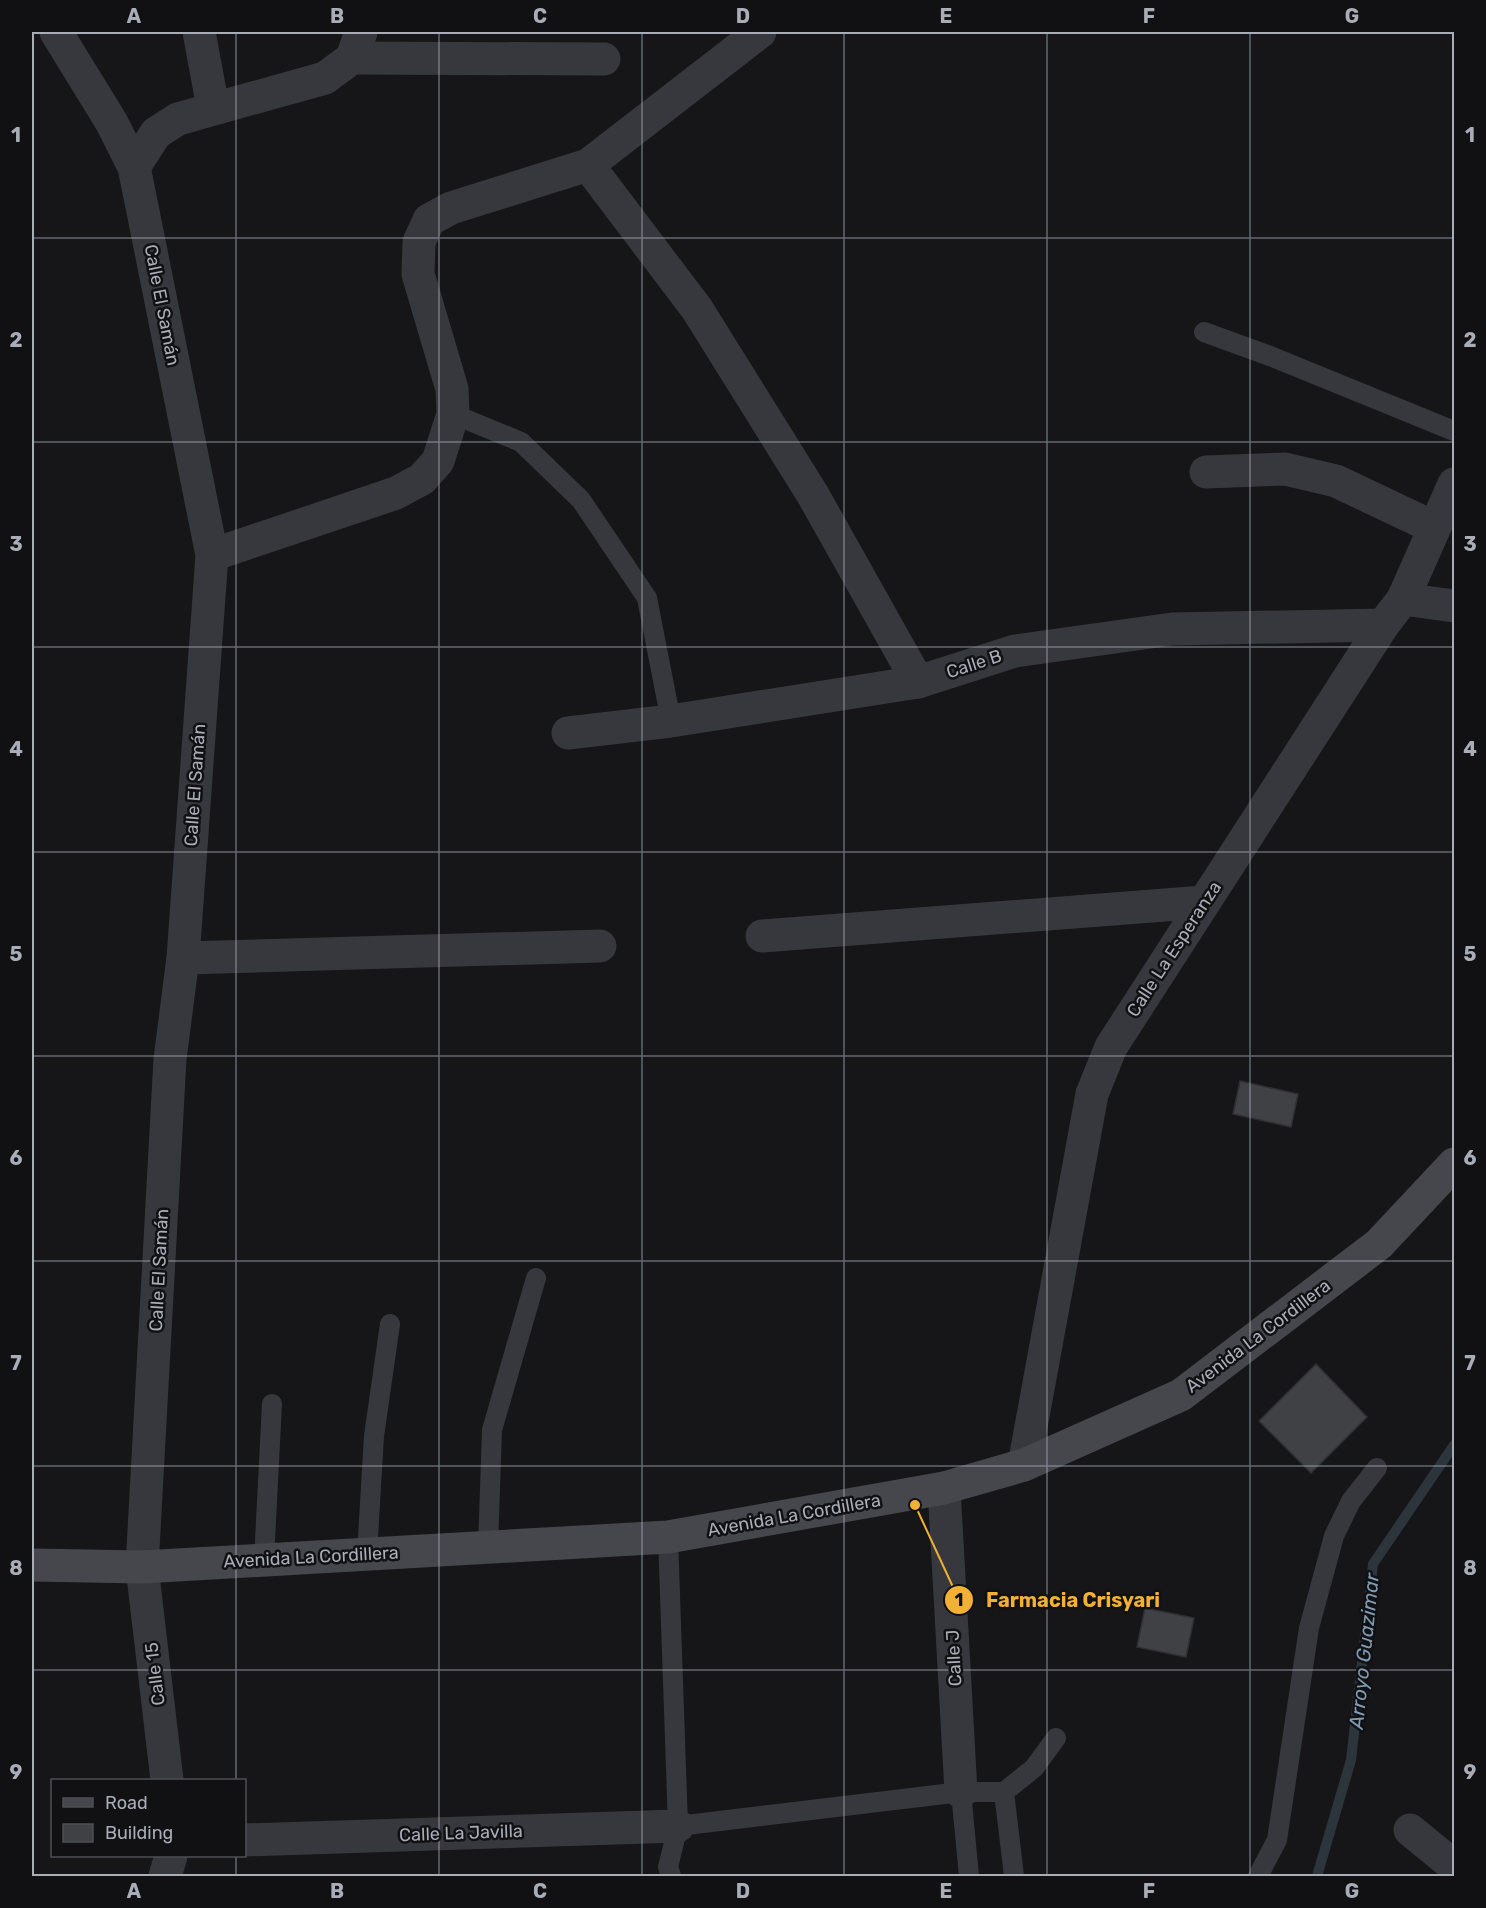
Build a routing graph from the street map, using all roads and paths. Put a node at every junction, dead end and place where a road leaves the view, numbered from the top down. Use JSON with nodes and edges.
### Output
{"nodes":[{"id":1,"x":56,"y":32,"type":"edge"},
{"id":2,"x":199,"y":32,"type":"edge"},
{"id":3,"x":760,"y":32,"type":"edge"},
{"id":4,"x":356,"y":45,"type":"edge"},
{"id":5,"x":604,"y":59,"type":"dead end"},
{"id":6,"x":213,"y":108,"type":"junction"},
{"id":7,"x":588,"y":165,"type":"junction"},
{"id":8,"x":134,"y":166,"type":"junction"},
{"id":9,"x":1204,"y":332,"type":"dead end"},
{"id":10,"x":453,"y":414,"type":"junction"},
{"id":11,"x":1455,"y":431,"type":"edge"},
{"id":12,"x":1206,"y":471,"type":"dead end"},
{"id":13,"x":1455,"y":484,"type":"edge"},
{"id":14,"x":1433,"y":527,"type":"junction"},
{"id":15,"x":212,"y":555,"type":"junction"},
{"id":16,"x":1402,"y":599,"type":"junction"},
{"id":17,"x":1455,"y":606,"type":"edge"},
{"id":18,"x":1383,"y":625,"type":"junction"},
{"id":19,"x":918,"y":682,"type":"junction"},
{"id":20,"x":671,"y":721,"type":"junction"},
{"id":21,"x":568,"y":733,"type":"dead end"},
{"id":22,"x":1204,"y":902,"type":"junction"},
{"id":23,"x":762,"y":936,"type":"dead end"},
{"id":24,"x":600,"y":946,"type":"dead end"},
{"id":25,"x":183,"y":958,"type":"junction"},
{"id":26,"x":1455,"y":1164,"type":"edge"},
{"id":27,"x":536,"y":1278,"type":"dead end"},
{"id":28,"x":390,"y":1324,"type":"dead end"},
{"id":29,"x":272,"y":1404,"type":"dead end"},
{"id":30,"x":1024,"y":1466,"type":"junction"},
{"id":31,"x":1377,"y":1468,"type":"dead end"},
{"id":32,"x":944,"y":1488,"type":"junction"},
{"id":33,"x":668,"y":1537,"type":"junction"},
{"id":34,"x":488,"y":1547,"type":"junction"},
{"id":35,"x":367,"y":1554,"type":"junction"},
{"id":36,"x":264,"y":1560,"type":"junction"},
{"id":37,"x":32,"y":1565,"type":"edge"},
{"id":38,"x":142,"y":1567,"type":"junction"},
{"id":39,"x":1056,"y":1738,"type":"dead end"},
{"id":40,"x":167,"y":1779,"type":"edge"},
{"id":41,"x":961,"y":1792,"type":"junction"},
{"id":42,"x":1004,"y":1792,"type":"junction"},
{"id":43,"x":678,"y":1826,"type":"junction"},
{"id":44,"x":1410,"y":1830,"type":"dead end"},
{"id":45,"x":246,"y":1840,"type":"edge"},
{"id":46,"x":171,"y":1857,"type":"edge"},
{"id":47,"x":1455,"y":1866,"type":"edge"},
{"id":48,"x":165,"y":1876,"type":"edge"},
{"id":49,"x":671,"y":1876,"type":"edge"},
{"id":50,"x":969,"y":1876,"type":"edge"},
{"id":51,"x":1014,"y":1876,"type":"edge"},
{"id":52,"x":1258,"y":1876,"type":"edge"}],
"edges":[{"from":1,"to":8,"type":"street","name":"Calle El Samán"},
{"from":2,"to":6,"type":"street"},
{"from":3,"to":7,"type":"street"},
{"from":4,"to":5,"type":"street"},
{"from":4,"to":6,"type":"street"},
{"from":6,"to":8,"type":"street"},
{"from":7,"to":10,"type":"street"},
{"from":7,"to":19,"type":"street"},
{"from":8,"to":15,"type":"street","name":"Calle El Samán"},
{"from":9,"to":11,"type":"lane"},
{"from":10,"to":15,"type":"street"},
{"from":10,"to":20,"type":"lane"},
{"from":12,"to":14,"type":"street"},
{"from":13,"to":14,"type":"street","name":"Calle La Esperanza"},
{"from":14,"to":16,"type":"street","name":"Calle La Esperanza"},
{"from":15,"to":25,"type":"street","name":"Calle El Samán"},
{"from":16,"to":17,"type":"street"},
{"from":16,"to":18,"type":"street","name":"Calle La Esperanza"},
{"from":18,"to":19,"type":"street","name":"Calle B"},
{"from":18,"to":22,"type":"street","name":"Calle La Esperanza"},
{"from":19,"to":20,"type":"street","name":"Calle B"},
{"from":20,"to":21,"type":"street","name":"Calle B"},
{"from":22,"to":23,"type":"street"},
{"from":22,"to":30,"type":"street","name":"Calle La Esperanza"},
{"from":24,"to":25,"type":"street"},
{"from":25,"to":38,"type":"street","name":"Calle El Samán"},
{"from":26,"to":30,"type":"main road","name":"Avenida La Cordillera"},
{"from":27,"to":34,"type":"lane"},
{"from":28,"to":35,"type":"lane"},
{"from":29,"to":36,"type":"lane"},
{"from":30,"to":32,"type":"main road","name":"Avenida La Cordillera"},
{"from":31,"to":52,"type":"lane"},
{"from":32,"to":33,"type":"main road","name":"Avenida La Cordillera"},
{"from":32,"to":41,"type":"street","name":"Calle J"},
{"from":33,"to":34,"type":"main road","name":"Avenida La Cordillera"},
{"from":33,"to":43,"type":"lane"},
{"from":34,"to":35,"type":"main road","name":"Avenida La Cordillera"},
{"from":35,"to":36,"type":"main road","name":"Avenida La Cordillera"},
{"from":36,"to":38,"type":"main road","name":"Avenida La Cordillera"},
{"from":37,"to":38,"type":"main road","name":"Avenida La Cordillera"},
{"from":38,"to":40,"type":"street","name":"Calle 15"},
{"from":39,"to":42,"type":"lane"},
{"from":41,"to":42,"type":"lane"},
{"from":41,"to":43,"type":"lane"},
{"from":41,"to":50,"type":"lane"},
{"from":42,"to":51,"type":"lane"},
{"from":43,"to":45,"type":"street","name":"Calle La Javilla"},
{"from":43,"to":49,"type":"lane"},
{"from":44,"to":47,"type":"street"},
{"from":46,"to":48,"type":"street"}]}
